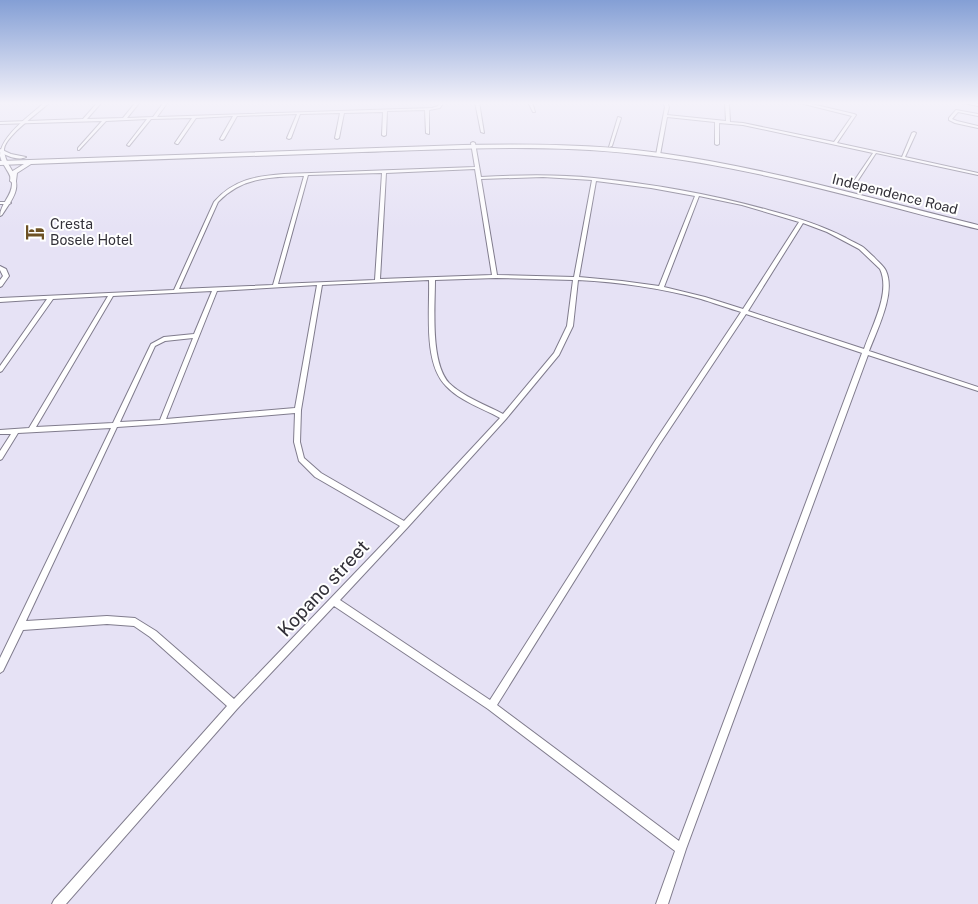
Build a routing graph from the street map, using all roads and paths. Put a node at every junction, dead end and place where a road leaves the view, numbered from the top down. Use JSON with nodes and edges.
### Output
{"nodes":[{"id":1,"x":83,"y":144,"type":"edge"},
{"id":2,"x":468,"y":144,"type":"edge"},
{"id":3,"x":469,"y":144,"type":"edge"},
{"id":4,"x":474,"y":144,"type":"edge"},
{"id":5,"x":482,"y":144,"type":"edge"},
{"id":6,"x":575,"y":144,"type":"edge"},
{"id":7,"x":660,"y":144,"type":"edge"},
{"id":8,"x":840,"y":144,"type":"edge"},
{"id":9,"x":909,"y":144,"type":"edge"},
{"id":10,"x":610,"y":146,"type":"joint"},
{"id":11,"x":1,"y":148,"type":"edge"},
{"id":12,"x":78,"y":150,"type":"dead end"},
{"id":13,"x":874,"y":152,"type":"junction"},
{"id":14,"x":658,"y":153,"type":"junction"},
{"id":15,"x":29,"y":158,"type":"junction"},
{"id":16,"x":902,"y":158,"type":"junction"},
{"id":17,"x":41,"y":161,"type":"junction"},
{"id":18,"x":0,"y":162,"type":"edge"},
{"id":19,"x":478,"y":168,"type":"junction"},
{"id":20,"x":8,"y":172,"type":"joint"},
{"id":21,"x":384,"y":172,"type":"junction"},
{"id":22,"x":977,"y":172,"type":"edge"},
{"id":23,"x":306,"y":174,"type":"junction"},
{"id":24,"x":479,"y":178,"type":"junction"},
{"id":25,"x":594,"y":179,"type":"junction"},
{"id":26,"x":13,"y":181,"type":"junction"},
{"id":27,"x":856,"y":181,"type":"dead end"},
{"id":28,"x":698,"y":194,"type":"junction"},
{"id":29,"x":0,"y":203,"type":"edge"},
{"id":30,"x":9,"y":203,"type":"junction"},
{"id":31,"x":0,"y":214,"type":"edge"},
{"id":32,"x":801,"y":222,"type":"junction"},
{"id":33,"x":978,"y":222,"type":"edge"},
{"id":34,"x":978,"y":227,"type":"edge"},
{"id":35,"x":0,"y":268,"type":"edge"},
{"id":36,"x":495,"y":277,"type":"junction"},
{"id":37,"x":578,"y":277,"type":"junction"},
{"id":38,"x":432,"y":279,"type":"junction"},
{"id":39,"x":377,"y":282,"type":"junction"},
{"id":40,"x":320,"y":283,"type":"junction"},
{"id":41,"x":0,"y":285,"type":"edge"},
{"id":42,"x":275,"y":286,"type":"junction"},
{"id":43,"x":661,"y":288,"type":"junction"},
{"id":44,"x":215,"y":289,"type":"junction"},
{"id":45,"x":176,"y":291,"type":"junction"},
{"id":46,"x":111,"y":295,"type":"junction"},
{"id":47,"x":51,"y":298,"type":"junction"},
{"id":48,"x":0,"y":300,"type":"edge"},
{"id":49,"x":745,"y":311,"type":"junction"},
{"id":50,"x":196,"y":336,"type":"junction"},
{"id":51,"x":867,"y":352,"type":"junction"},
{"id":52,"x":0,"y":370,"type":"edge"},
{"id":53,"x":978,"y":389,"type":"edge"},
{"id":54,"x":298,"y":410,"type":"junction"},
{"id":55,"x":504,"y":417,"type":"junction"},
{"id":56,"x":162,"y":422,"type":"junction"},
{"id":57,"x":114,"y":425,"type":"junction"},
{"id":58,"x":31,"y":430,"type":"junction"},
{"id":59,"x":16,"y":431,"type":"junction"},
{"id":60,"x":0,"y":432,"type":"edge"},
{"id":61,"x":0,"y":458,"type":"edge"},
{"id":62,"x":405,"y":525,"type":"junction"},
{"id":63,"x":333,"y":600,"type":"junction"},
{"id":64,"x":20,"y":626,"type":"junction"},
{"id":65,"x":0,"y":668,"type":"edge"},
{"id":66,"x":234,"y":706,"type":"junction"},
{"id":67,"x":491,"y":706,"type":"junction"},
{"id":68,"x":681,"y":849,"type":"junction"},
{"id":69,"x":58,"y":904,"type":"edge"},
{"id":70,"x":662,"y":904,"type":"edge"}],
"edges":[{"from":1,"to":12,"type":"street"},
{"from":2,"to":15,"type":"main road","name":"Independence Road"},
{"from":3,"to":17,"type":"main road","name":"Independence Road"},
{"from":4,"to":19,"type":"street"},
{"from":5,"to":14,"type":"main road","name":"Independence Road"},
{"from":6,"to":10,"type":"main road","name":"Independence Road"},
{"from":7,"to":14,"type":"street"},
{"from":8,"to":13,"type":"street"},
{"from":9,"to":16,"type":"street"},
{"from":10,"to":14,"type":"main road","name":"Independence Road"},
{"from":11,"to":15,"type":"main road"},
{"from":11,"to":18,"type":"street"},
{"from":13,"to":16,"type":"street"},
{"from":13,"to":27,"type":"street"},
{"from":14,"to":33,"type":"main road","name":"Independence Road"},
{"from":14,"to":34,"type":"main road","name":"Independence Road"},
{"from":15,"to":18,"type":"main road","name":"Independence Road"},
{"from":16,"to":22,"type":"street"},
{"from":17,"to":18,"type":"main road","name":"Independence Road"},
{"from":17,"to":26,"type":"main road"},
{"from":18,"to":20,"type":"main road"},
{"from":19,"to":21,"type":"street"},
{"from":19,"to":24,"type":"street"},
{"from":20,"to":26,"type":"street"},
{"from":21,"to":23,"type":"street"},
{"from":21,"to":39,"type":"street"},
{"from":23,"to":42,"type":"street"},
{"from":23,"to":45,"type":"street"},
{"from":24,"to":25,"type":"street"},
{"from":24,"to":36,"type":"street"},
{"from":25,"to":28,"type":"street"},
{"from":25,"to":37,"type":"street","name":"Kopano street"},
{"from":26,"to":30,"type":"street"},
{"from":28,"to":32,"type":"street"},
{"from":28,"to":43,"type":"street"},
{"from":29,"to":30,"type":"street"},
{"from":30,"to":31,"type":"street"},
{"from":32,"to":49,"type":"street"},
{"from":32,"to":51,"type":"street"},
{"from":35,"to":41,"type":"street"},
{"from":36,"to":37,"type":"street"},
{"from":36,"to":38,"type":"street"},
{"from":37,"to":43,"type":"street"},
{"from":37,"to":55,"type":"street","name":"Kopano street"},
{"from":38,"to":39,"type":"street"},
{"from":38,"to":55,"type":"street"},
{"from":39,"to":40,"type":"street"},
{"from":40,"to":42,"type":"street"},
{"from":40,"to":54,"type":"street"},
{"from":42,"to":44,"type":"street"},
{"from":43,"to":49,"type":"street"},
{"from":44,"to":45,"type":"street"},
{"from":44,"to":50,"type":"street"},
{"from":45,"to":46,"type":"street"},
{"from":46,"to":47,"type":"street"},
{"from":46,"to":58,"type":"street"},
{"from":47,"to":48,"type":"street"},
{"from":47,"to":52,"type":"street"},
{"from":49,"to":51,"type":"street"},
{"from":49,"to":67,"type":"street"},
{"from":50,"to":56,"type":"street"},
{"from":50,"to":57,"type":"street"},
{"from":51,"to":53,"type":"street"},
{"from":51,"to":68,"type":"street"},
{"from":54,"to":56,"type":"street"},
{"from":54,"to":62,"type":"street"},
{"from":55,"to":62,"type":"street","name":"Kopano street"},
{"from":56,"to":57,"type":"street"},
{"from":57,"to":58,"type":"street"},
{"from":57,"to":64,"type":"street"},
{"from":58,"to":59,"type":"street"},
{"from":59,"to":60,"type":"street"},
{"from":59,"to":61,"type":"street"},
{"from":62,"to":63,"type":"street","name":"Kopano street"},
{"from":63,"to":66,"type":"street","name":"Kopano street"},
{"from":63,"to":67,"type":"street"},
{"from":64,"to":65,"type":"street"},
{"from":64,"to":66,"type":"street"},
{"from":66,"to":69,"type":"street","name":"Kopano street"},
{"from":67,"to":68,"type":"street"},
{"from":68,"to":70,"type":"street"}]}
